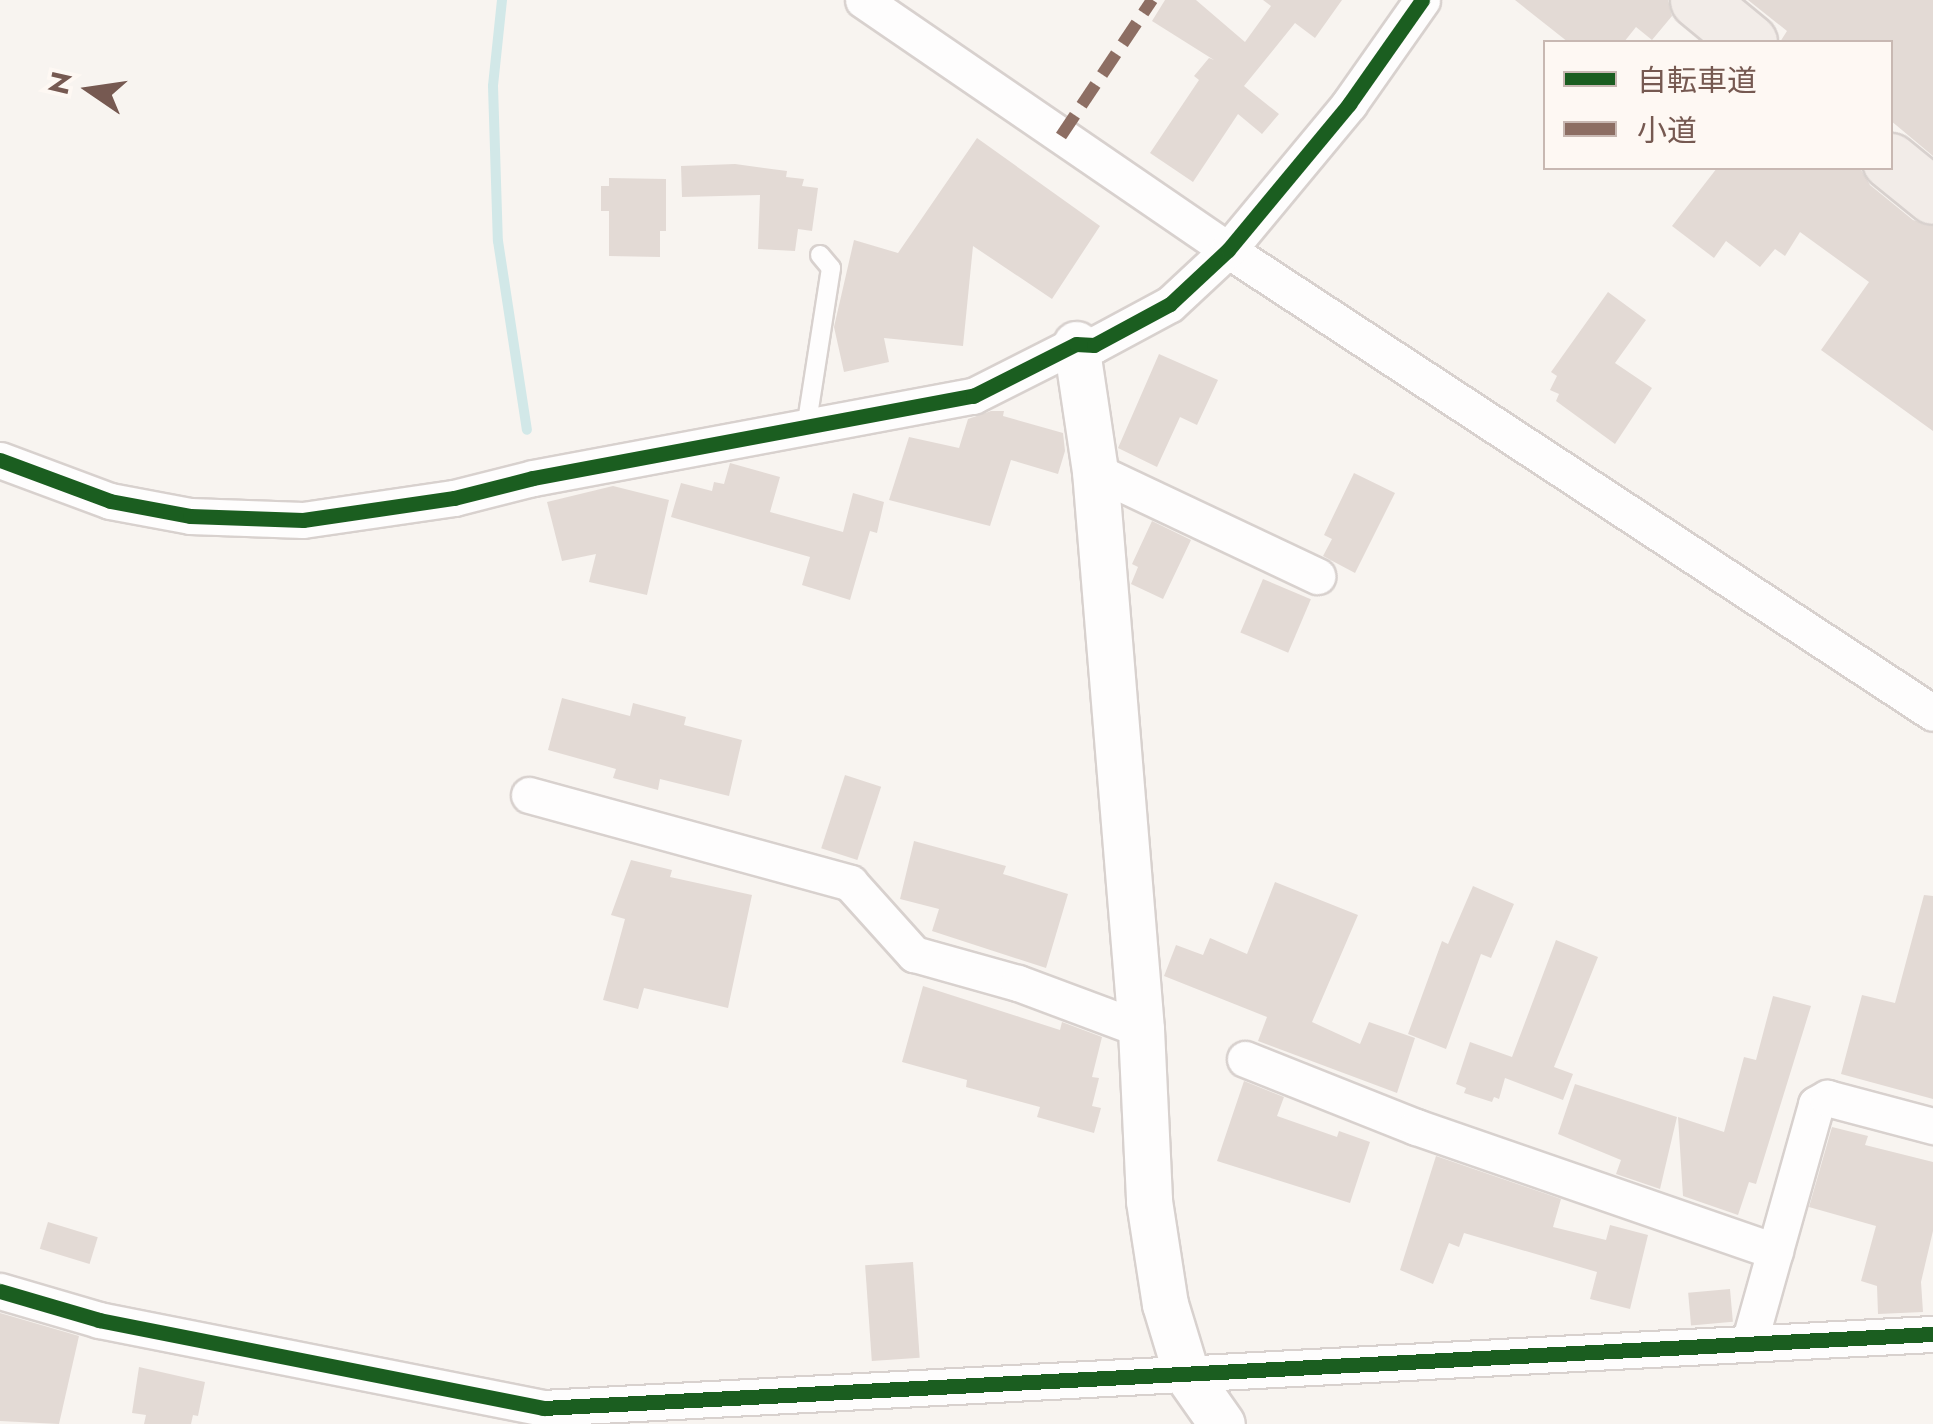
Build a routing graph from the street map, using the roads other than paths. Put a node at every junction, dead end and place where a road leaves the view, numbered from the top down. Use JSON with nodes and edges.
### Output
{"nodes":[{"id":1,"x":863,"y":0,"type":"edge"},
{"id":2,"x":1422,"y":0,"type":"edge"},
{"id":3,"x":1698,"y":0,"type":"edge"},
{"id":4,"x":1747,"y":40,"type":"edge"},
{"id":5,"x":1893,"y":163,"type":"edge"},
{"id":6,"x":1933,"y":196,"type":"edge"},
{"id":7,"x":1228,"y":250,"type":"junction"},
{"id":8,"x":820,"y":255,"type":"dead end"},
{"id":9,"x":1076,"y":344,"type":"junction"},
{"id":10,"x":806,"y":428,"type":"junction"},
{"id":11,"x":0,"y":460,"type":"edge"},
{"id":12,"x":1094,"y":471,"type":"junction"},
{"id":13,"x":1317,"y":576,"type":"dead end"},
{"id":14,"x":1933,"y":713,"type":"edge"},
{"id":15,"x":528,"y":795,"type":"dead end"},
{"id":16,"x":1141,"y":1029,"type":"junction"},
{"id":17,"x":1245,"y":1059,"type":"dead end"},
{"id":18,"x":1933,"y":1126,"type":"edge"},
{"id":19,"x":1775,"y":1251,"type":"junction"},
{"id":20,"x":0,"y":1291,"type":"edge"},
{"id":21,"x":1933,"y":1334,"type":"edge"},
{"id":22,"x":1749,"y":1343,"type":"junction"},
{"id":23,"x":1186,"y":1373,"type":"junction"},
{"id":24,"x":1222,"y":1424,"type":"edge"}],
"edges":[{"from":1,"to":7,"type":"street"},
{"from":2,"to":7,"type":"street"},
{"from":3,"to":4,"type":"highway"},
{"from":5,"to":6,"type":"highway"},
{"from":7,"to":9,"type":"street"},
{"from":7,"to":14,"type":"street"},
{"from":8,"to":10,"type":"lane"},
{"from":9,"to":10,"type":"street"},
{"from":9,"to":12,"type":"street"},
{"from":10,"to":11,"type":"street"},
{"from":12,"to":13,"type":"street"},
{"from":12,"to":16,"type":"street"},
{"from":15,"to":16,"type":"street"},
{"from":16,"to":23,"type":"street"},
{"from":17,"to":19,"type":"street"},
{"from":18,"to":19,"type":"street"},
{"from":19,"to":22,"type":"street"},
{"from":20,"to":23,"type":"street"},
{"from":21,"to":22,"type":"street"},
{"from":22,"to":23,"type":"street"},
{"from":23,"to":24,"type":"street"}]}
